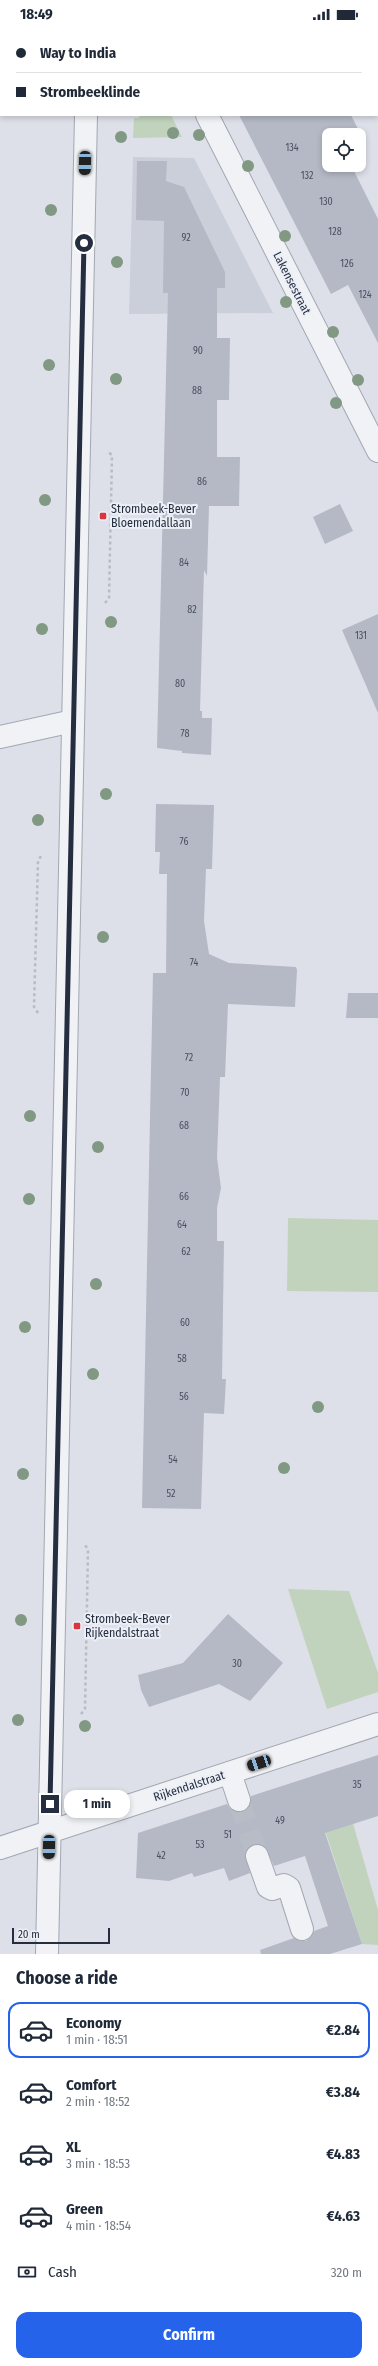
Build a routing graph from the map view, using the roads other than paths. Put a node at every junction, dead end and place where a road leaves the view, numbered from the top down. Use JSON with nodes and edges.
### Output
{"nodes":[{"id":1,"x":86,"y":116,"type":"edge"},
{"id":2,"x":208,"y":116,"type":"edge"},
{"id":3,"x":378,"y":452,"type":"edge"},
{"id":4,"x":74,"y":721,"type":"junction"},
{"id":5,"x":0,"y":737,"type":"edge"},
{"id":6,"x":378,"y":1724,"type":"edge"},
{"id":7,"x":230,"y":1773,"type":"junction"},
{"id":8,"x":239,"y":1800,"type":"tunnel mouth"},
{"id":9,"x":49,"y":1832,"type":"junction"},
{"id":10,"x":0,"y":1848,"type":"edge"},
{"id":11,"x":257,"y":1856,"type":"tunnel mouth"},
{"id":12,"x":302,"y":1929,"type":"dead end"},
{"id":13,"x":47,"y":1954,"type":"edge"}],
"edges":[{"from":1,"to":4,"type":"street"},
{"from":2,"to":3,"type":"street","name":"Lakensestraat"},
{"from":4,"to":5,"type":"street"},
{"from":4,"to":9,"type":"street"},
{"from":6,"to":7,"type":"street","name":"Rijkendalstraat"},
{"from":7,"to":8,"type":"street"},
{"from":7,"to":9,"type":"street","name":"Rijkendalstraat"},
{"from":9,"to":10,"type":"street","name":"Rijkendalstraat"},
{"from":9,"to":13,"type":"street"},
{"from":11,"to":12,"type":"street"}]}
